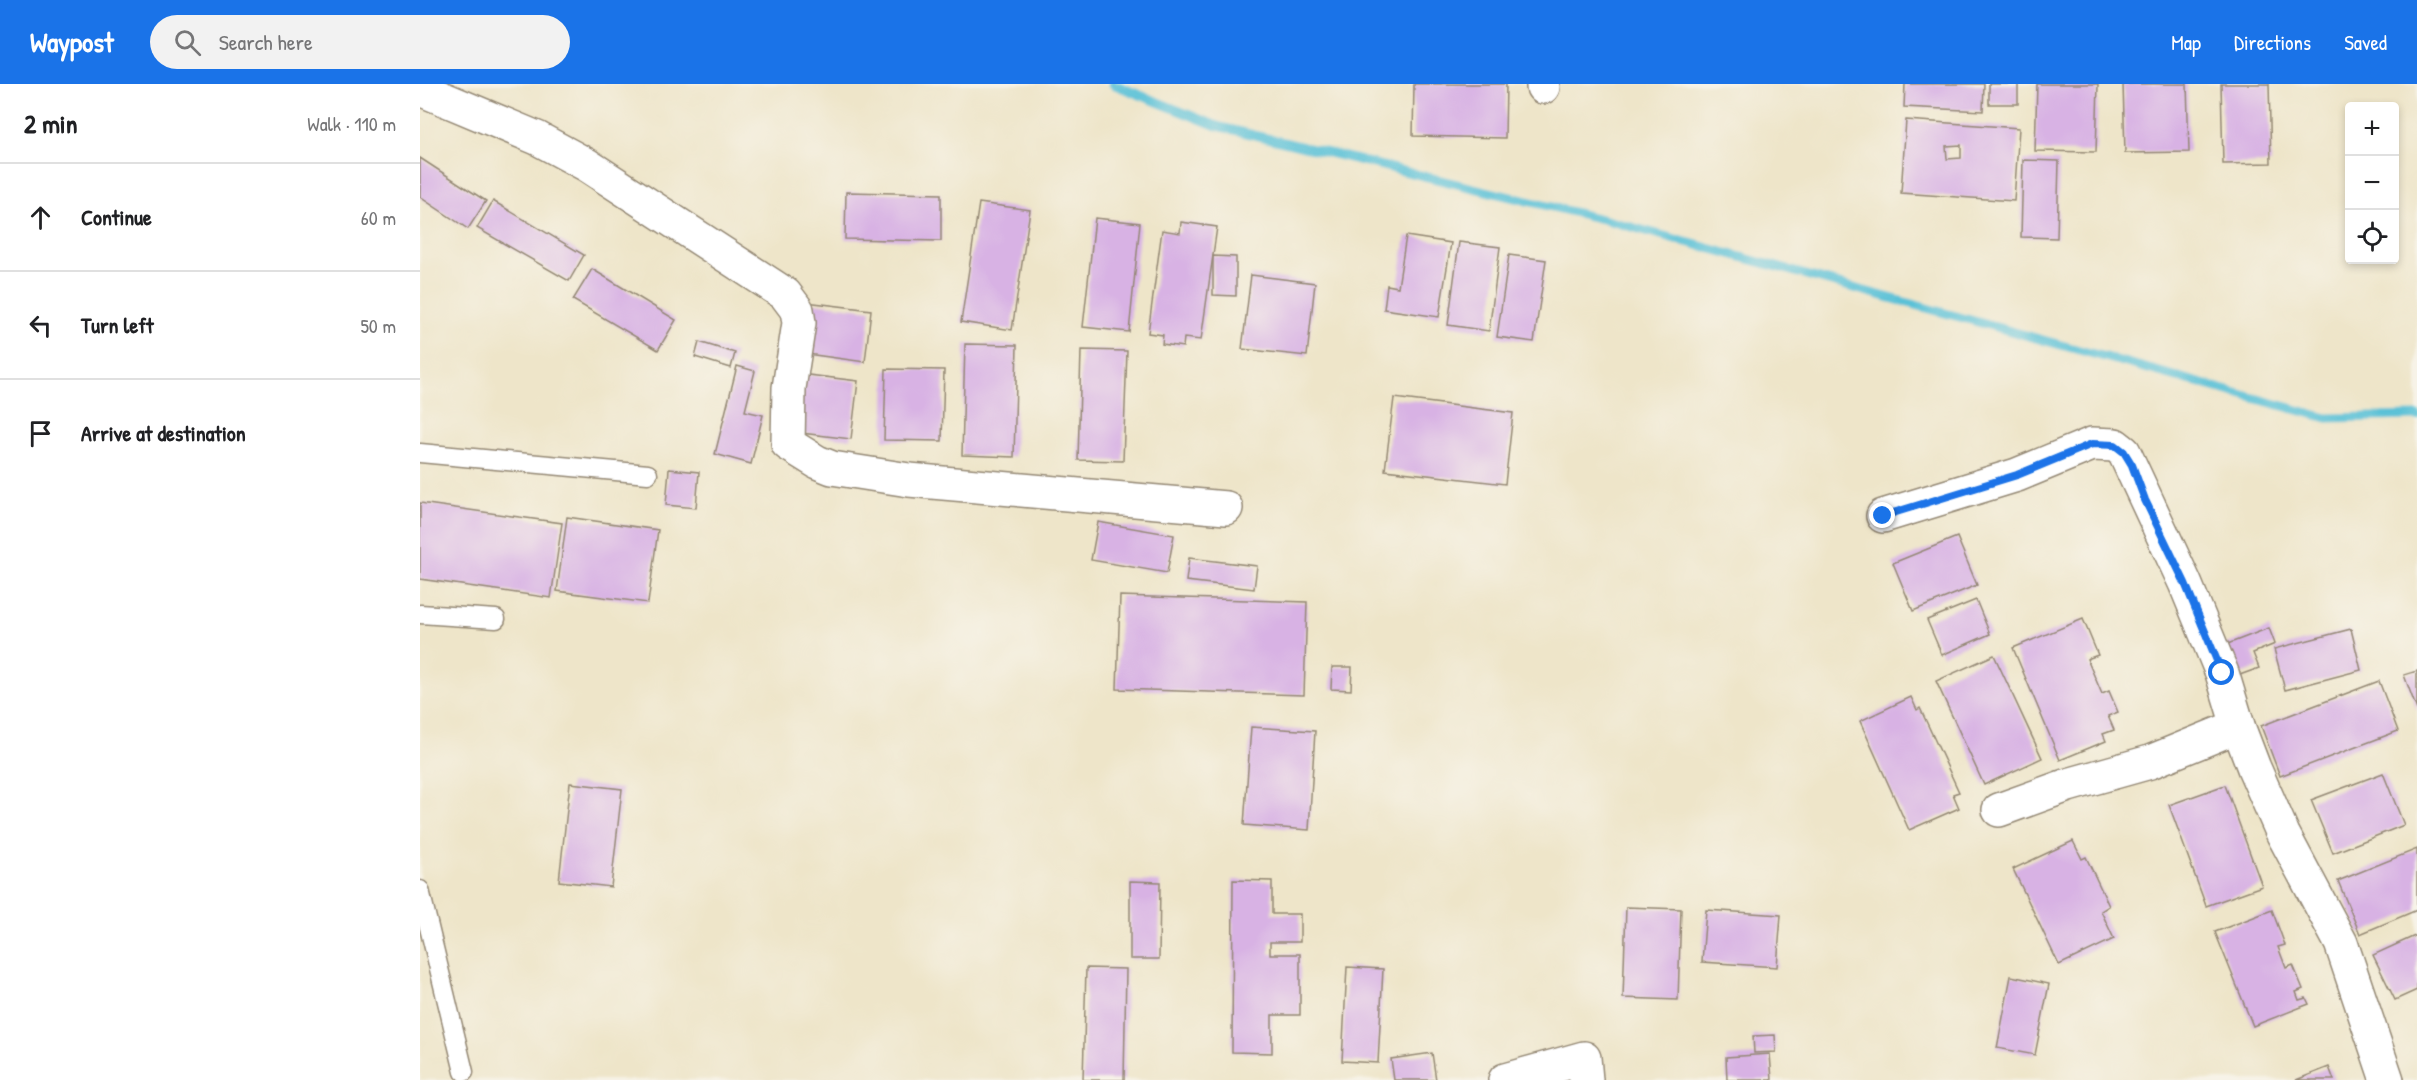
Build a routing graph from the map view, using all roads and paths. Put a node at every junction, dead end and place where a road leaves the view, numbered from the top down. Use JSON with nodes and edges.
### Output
{"nodes":[{"id":1,"x":420,"y":89,"type":"edge"},
{"id":2,"x":420,"y":453,"type":"edge"},
{"id":3,"x":648,"y":474,"type":"dead end"},
{"id":4,"x":1226,"y":508,"type":"dead end"},
{"id":5,"x":1883,"y":516,"type":"dead end"},
{"id":6,"x":420,"y":614,"type":"edge"},
{"id":7,"x":496,"y":619,"type":"dead end"},
{"id":8,"x":2238,"y":726,"type":"junction"},
{"id":9,"x":1999,"y":810,"type":"dead end"},
{"id":10,"x":420,"y":890,"type":"edge"},
{"id":11,"x":464,"y":1072,"type":"dead end"},
{"id":12,"x":1505,"y":1080,"type":"edge"},
{"id":13,"x":1586,"y":1080,"type":"edge"},
{"id":14,"x":2387,"y":1080,"type":"edge"}],
"edges":[{"from":1,"to":4,"type":"street"},
{"from":2,"to":3,"type":"lane"},
{"from":5,"to":8,"type":"street"},
{"from":6,"to":7,"type":"lane"},
{"from":8,"to":9,"type":"street"},
{"from":8,"to":14,"type":"street"},
{"from":10,"to":11,"type":"lane"},
{"from":12,"to":13,"type":"street"}]}
